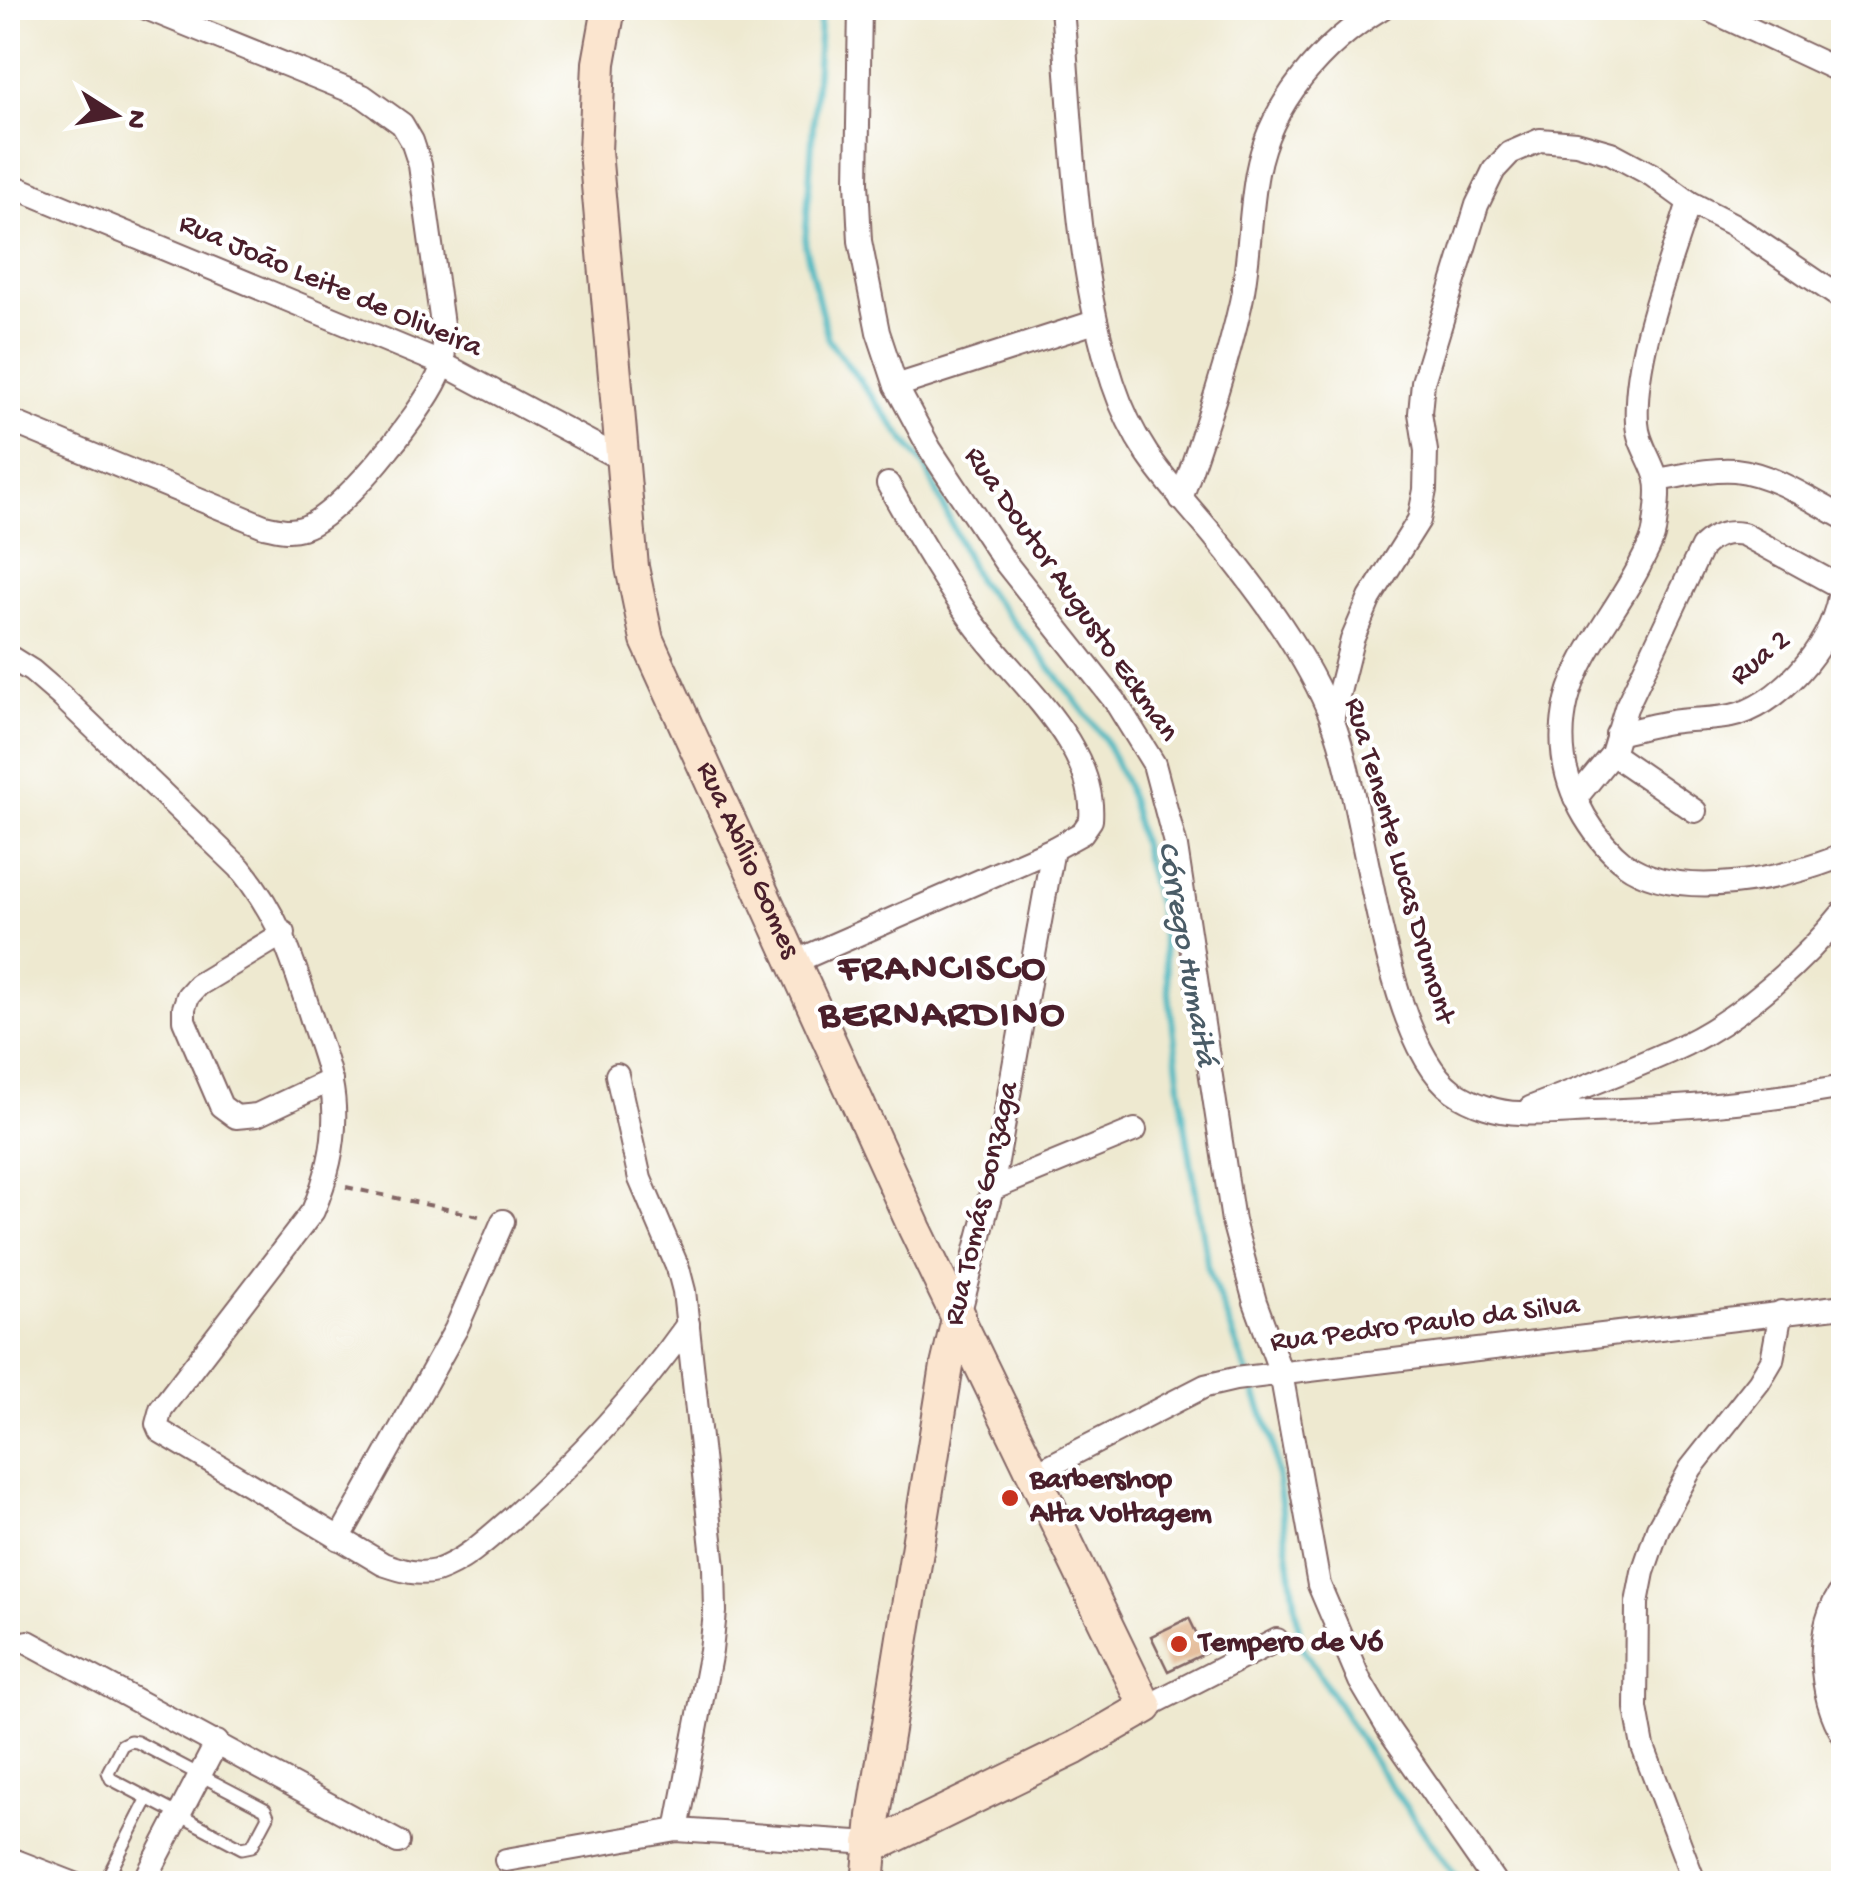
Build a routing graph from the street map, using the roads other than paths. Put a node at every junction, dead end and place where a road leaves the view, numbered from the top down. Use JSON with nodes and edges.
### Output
{"nodes":[{"id":1,"x":146,"y":8,"type":"edge"},
{"id":2,"x":609,"y":8,"type":"edge"},
{"id":3,"x":860,"y":8,"type":"edge"},
{"id":4,"x":1062,"y":8,"type":"edge"},
{"id":5,"x":1382,"y":8,"type":"edge"},
{"id":6,"x":1705,"y":8,"type":"edge"},
{"id":7,"x":1844,"y":73,"type":"edge"},
{"id":8,"x":8,"y":184,"type":"edge"},
{"id":9,"x":1689,"y":202,"type":"junction"},
{"id":10,"x":1844,"y":300,"type":"edge"},
{"id":11,"x":1094,"y":322,"type":"junction"},
{"id":12,"x":443,"y":364,"type":"junction"},
{"id":13,"x":896,"y":386,"type":"junction"},
{"id":14,"x":8,"y":420,"type":"edge"},
{"id":15,"x":621,"y":459,"type":"junction"},
{"id":16,"x":1657,"y":480,"type":"junction"},
{"id":17,"x":888,"y":484,"type":"dead end"},
{"id":18,"x":1181,"y":498,"type":"junction"},
{"id":19,"x":1844,"y":518,"type":"edge"},
{"id":20,"x":1842,"y":588,"type":"edge"},
{"id":21,"x":8,"y":656,"type":"edge"},
{"id":22,"x":1332,"y":720,"type":"junction"},
{"id":23,"x":1614,"y":744,"type":"junction"},
{"id":24,"x":1574,"y":799,"type":"junction"},
{"id":25,"x":1695,"y":811,"type":"dead end"},
{"id":26,"x":1053,"y":848,"type":"junction"},
{"id":27,"x":1844,"y":854,"type":"edge"},
{"id":28,"x":1844,"y":910,"type":"edge"},
{"id":29,"x":284,"y":933,"type":"junction"},
{"id":30,"x":792,"y":963,"type":"junction"},
{"id":31,"x":617,"y":1074,"type":"dead end"},
{"id":32,"x":332,"y":1080,"type":"junction"},
{"id":33,"x":1844,"y":1087,"type":"edge"},
{"id":34,"x":1517,"y":1114,"type":"junction"},
{"id":35,"x":1135,"y":1130,"type":"dead end"},
{"id":36,"x":992,"y":1189,"type":"junction"},
{"id":37,"x":503,"y":1221,"type":"road end"},
{"id":38,"x":1844,"y":1306,"type":"edge"},
{"id":39,"x":1781,"y":1312,"type":"junction"},
{"id":40,"x":959,"y":1315,"type":"junction"},
{"id":41,"x":688,"y":1324,"type":"junction"},
{"id":42,"x":1270,"y":1374,"type":"junction"},
{"id":43,"x":1000,"y":1400,"type":"junction"},
{"id":44,"x":940,"y":1418,"type":"junction"},
{"id":45,"x":1034,"y":1474,"type":"junction"},
{"id":46,"x":339,"y":1539,"type":"junction"},
{"id":47,"x":1844,"y":1588,"type":"edge"},
{"id":48,"x":1277,"y":1640,"type":"dead end"},
{"id":49,"x":28,"y":1642,"type":"dead end"},
{"id":50,"x":1146,"y":1707,"type":"junction"},
{"id":51,"x":1844,"y":1736,"type":"edge"},
{"id":52,"x":216,"y":1742,"type":"junction"},
{"id":53,"x":201,"y":1775,"type":"junction"},
{"id":54,"x":147,"y":1800,"type":"junction"},
{"id":55,"x":180,"y":1815,"type":"junction"},
{"id":56,"x":677,"y":1830,"type":"junction"},
{"id":57,"x":398,"y":1842,"type":"dead end"},
{"id":58,"x":871,"y":1844,"type":"junction"},
{"id":59,"x":8,"y":1858,"type":"edge"},
{"id":60,"x":506,"y":1860,"type":"dead end"},
{"id":61,"x":108,"y":1876,"type":"dead end"},
{"id":62,"x":75,"y":1884,"type":"edge"},
{"id":63,"x":143,"y":1884,"type":"edge"},
{"id":64,"x":868,"y":1884,"type":"edge"},
{"id":65,"x":877,"y":1884,"type":"edge"},
{"id":66,"x":1496,"y":1884,"type":"edge"},
{"id":67,"x":1695,"y":1884,"type":"edge"}],
"edges":[{"from":1,"to":12,"type":"street"},
{"from":2,"to":15,"type":"street","name":"Rua Abílio Gomes"},
{"from":3,"to":13,"type":"street","name":"Rua Doutor Augusto Eckman"},
{"from":4,"to":11,"type":"street","name":"Rua Tenente Lucas Drumont"},
{"from":5,"to":18,"type":"street"},
{"from":6,"to":7,"type":"street"},
{"from":8,"to":12,"type":"street","name":"Rua João Leite de Oliveira"},
{"from":9,"to":10,"type":"street"},
{"from":9,"to":16,"type":"street"},
{"from":9,"to":22,"type":"street"},
{"from":11,"to":13,"type":"street"},
{"from":11,"to":18,"type":"street","name":"Rua Tenente Lucas Drumont"},
{"from":12,"to":14,"type":"street"},
{"from":12,"to":15,"type":"street","name":"Rua João Leite de Oliveira"},
{"from":13,"to":42,"type":"street","name":"Rua Doutor Augusto Eckman"},
{"from":15,"to":30,"type":"street","name":"Rua Abílio Gomes"},
{"from":16,"to":19,"type":"street"},
{"from":16,"to":24,"type":"street"},
{"from":17,"to":26,"type":"street"},
{"from":18,"to":22,"type":"street","name":"Rua Tenente Lucas Drumont"},
{"from":20,"to":23,"type":"street","name":"Rua 2"},
{"from":20,"to":23,"type":"street"},
{"from":21,"to":29,"type":"street"},
{"from":22,"to":34,"type":"street","name":"Rua Tenente Lucas Drumont"},
{"from":23,"to":24,"type":"street"},
{"from":23,"to":25,"type":"street"},
{"from":24,"to":27,"type":"street"},
{"from":26,"to":30,"type":"street"},
{"from":26,"to":36,"type":"street","name":"Rua Tomás Gonzaga"},
{"from":28,"to":34,"type":"street"},
{"from":29,"to":32,"type":"street"},
{"from":29,"to":32,"type":"street"},
{"from":30,"to":40,"type":"street","name":"Rua Abílio Gomes"},
{"from":31,"to":41,"type":"street"},
{"from":32,"to":46,"type":"street"},
{"from":33,"to":34,"type":"street","name":"Rua Tenente Lucas Drumont"},
{"from":35,"to":36,"type":"street"},
{"from":36,"to":40,"type":"street","name":"Rua Tomás Gonzaga"},
{"from":37,"to":46,"type":"street"},
{"from":38,"to":39,"type":"street","name":"Rua Pedro Paulo da Silva"},
{"from":39,"to":42,"type":"street","name":"Rua Pedro Paulo da Silva"},
{"from":39,"to":67,"type":"street"},
{"from":40,"to":43,"type":"street","name":"Rua Abílio Gomes"},
{"from":40,"to":44,"type":"street","name":"Rua Tomás Gonzaga"},
{"from":41,"to":46,"type":"street"},
{"from":41,"to":56,"type":"street"},
{"from":42,"to":45,"type":"street","name":"Rua Pedro Paulo da Silva"},
{"from":42,"to":66,"type":"street","name":"Rua Doutor Augusto Eckman"},
{"from":43,"to":44,"type":"street"},
{"from":43,"to":45,"type":"street","name":"Rua Abílio Gomes"},
{"from":44,"to":58,"type":"street","name":"Rua Tomás Gonzaga"},
{"from":45,"to":50,"type":"street","name":"Rua Abílio Gomes"},
{"from":47,"to":51,"type":"street"},
{"from":48,"to":50,"type":"street"},
{"from":49,"to":52,"type":"street"},
{"from":50,"to":58,"type":"street"},
{"from":52,"to":53,"type":"street"},
{"from":52,"to":57,"type":"street"},
{"from":53,"to":54,"type":"lane"},
{"from":53,"to":55,"type":"street"},
{"from":53,"to":55,"type":"lane"},
{"from":54,"to":55,"type":"lane"},
{"from":54,"to":61,"type":"lane"},
{"from":55,"to":63,"type":"street"},
{"from":56,"to":58,"type":"street"},
{"from":56,"to":60,"type":"street"},
{"from":58,"to":64,"type":"street","name":"Rua Tomás Gonzaga"},
{"from":58,"to":65,"type":"street"},
{"from":59,"to":62,"type":"street"}]}
